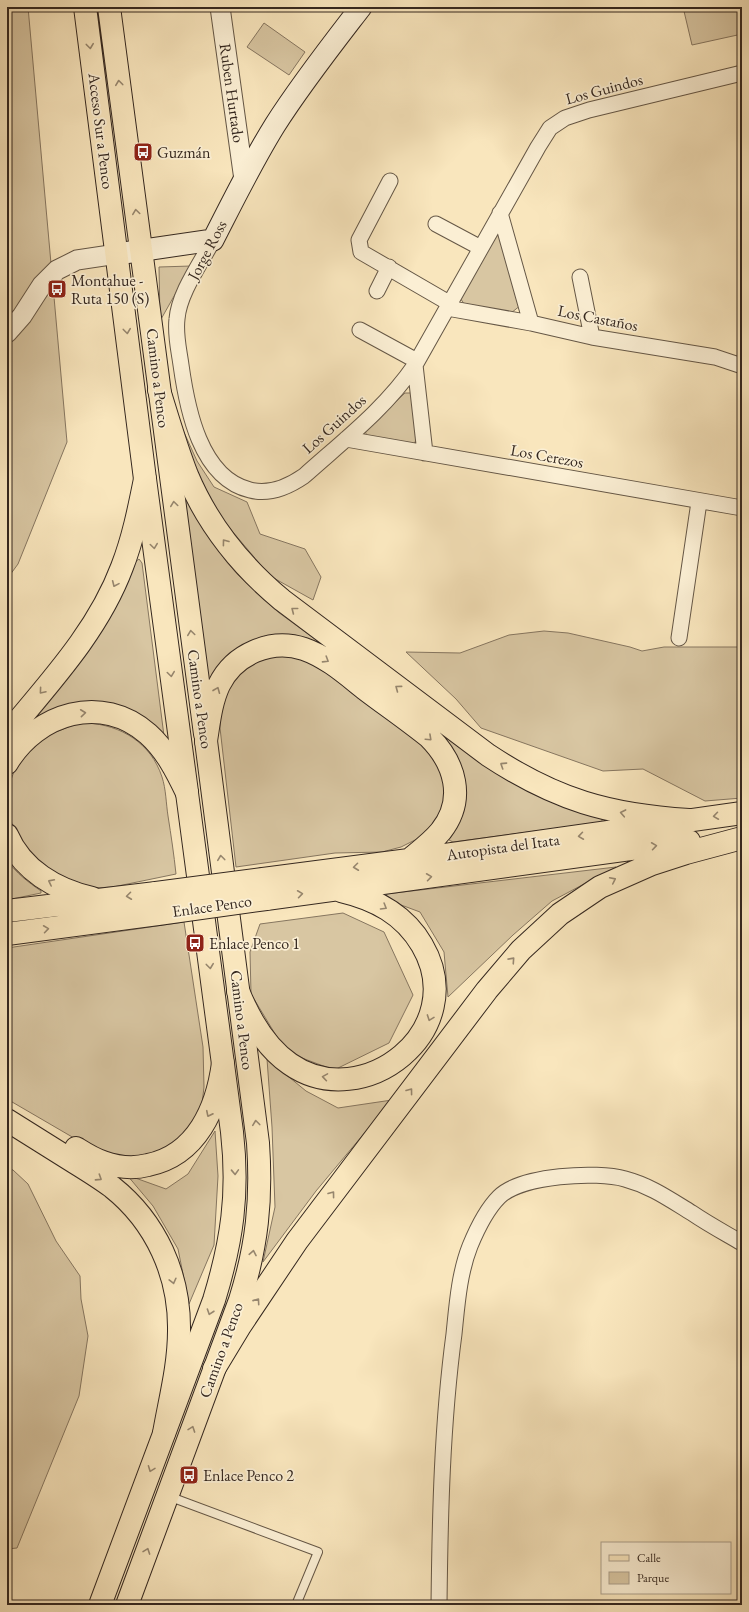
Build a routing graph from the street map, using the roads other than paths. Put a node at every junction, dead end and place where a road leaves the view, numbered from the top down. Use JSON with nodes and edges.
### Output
{"nodes":[{"id":1,"x":85,"y":7,"type":"edge"},
{"id":2,"x":109,"y":7,"type":"edge"},
{"id":3,"x":220,"y":7,"type":"edge"},
{"id":4,"x":361,"y":7,"type":"edge"},
{"id":5,"x":742,"y":73,"type":"edge"},
{"id":6,"x":244,"y":180,"type":"junction"},
{"id":7,"x":390,"y":181,"type":"dead end"},
{"id":8,"x":500,"y":213,"type":"junction"},
{"id":9,"x":436,"y":224,"type":"dead end"},
{"id":10,"x":213,"y":240,"type":"junction"},
{"id":11,"x":481,"y":248,"type":"junction"},
{"id":12,"x":142,"y":251,"type":"junction"},
{"id":13,"x":117,"y":254,"type":"junction"},
{"id":14,"x":389,"y":267,"type":"junction"},
{"id":15,"x":580,"y":277,"type":"dead end"},
{"id":16,"x":377,"y":291,"type":"dead end"},
{"id":17,"x":448,"y":305,"type":"junction"},
{"id":18,"x":531,"y":323,"type":"junction"},
{"id":19,"x":360,"y":330,"type":"dead end"},
{"id":20,"x":7,"y":333,"type":"edge"},
{"id":21,"x":592,"y":337,"type":"junction"},
{"id":22,"x":416,"y":363,"type":"junction"},
{"id":23,"x":742,"y":366,"type":"edge"},
{"id":24,"x":159,"y":390,"type":"junction"},
{"id":25,"x":346,"y":439,"type":"junction"},
{"id":26,"x":425,"y":452,"type":"junction"},
{"id":27,"x":145,"y":479,"type":"junction"},
{"id":28,"x":264,"y":491,"type":"joint"},
{"id":29,"x":699,"y":502,"type":"junction"},
{"id":30,"x":742,"y":508,"type":"edge"},
{"id":31,"x":679,"y":638,"type":"dead end"},
{"id":32,"x":7,"y":734,"type":"edge"},
{"id":33,"x":206,"y":741,"type":"junction"},
{"id":34,"x":7,"y":763,"type":"edge"},
{"id":35,"x":187,"y":793,"type":"junction"},
{"id":36,"x":742,"y":813,"type":"edge"},
{"id":37,"x":689,"y":820,"type":"junction"},
{"id":38,"x":742,"y":834,"type":"edge"},
{"id":39,"x":7,"y":835,"type":"edge"},
{"id":40,"x":742,"y":838,"type":"edge"},
{"id":41,"x":409,"y":860,"type":"junction"},
{"id":42,"x":264,"y":889,"type":"junction"},
{"id":43,"x":334,"y":890,"type":"junction"},
{"id":44,"x":101,"y":900,"type":"junction"},
{"id":45,"x":157,"y":903,"type":"junction"},
{"id":46,"x":7,"y":911,"type":"edge"},
{"id":47,"x":7,"y":934,"type":"edge"},
{"id":48,"x":238,"y":991,"type":"junction"},
{"id":49,"x":223,"y":1063,"type":"junction"},
{"id":50,"x":7,"y":1109,"type":"edge"},
{"id":51,"x":7,"y":1120,"type":"edge"},
{"id":52,"x":742,"y":1243,"type":"edge"},
{"id":53,"x":214,"y":1369,"type":"junction"},
{"id":54,"x":164,"y":1433,"type":"junction"},
{"id":55,"x":167,"y":1496,"type":"junction"},
{"id":56,"x":100,"y":1605,"type":"edge"},
{"id":57,"x":127,"y":1605,"type":"edge"},
{"id":58,"x":296,"y":1605,"type":"edge"},
{"id":59,"x":439,"y":1605,"type":"edge"}],
"edges":[{"from":1,"to":13,"type":"main road","name":"Acceso Sur a Penco","one_way":true},
{"from":12,"to":2,"type":"main road","name":"Acceso Sur a Penco","one_way":true},
{"from":3,"to":6,"type":"street","name":"Ruben Hurtado"},
{"from":4,"to":6,"type":"main road","name":"Jorge Ross"},
{"from":5,"to":8,"type":"street","name":"Los Guindos"},
{"from":6,"to":10,"type":"main road","name":"Jorge Ross"},
{"from":7,"to":14,"type":"street"},
{"from":8,"to":11,"type":"street","name":"Los Guindos"},
{"from":8,"to":18,"type":"street"},
{"from":9,"to":11,"type":"street"},
{"from":10,"to":12,"type":"main road"},
{"from":10,"to":28,"type":"street","name":"Jorge Ross"},
{"from":11,"to":17,"type":"street","name":"Los Guindos"},
{"from":12,"to":13,"type":"main road"},
{"from":12,"to":24,"type":"main road","name":"Camino a Penco"},
{"from":13,"to":20,"type":"street"},
{"from":13,"to":27,"type":"main road","name":"Camino a Penco","one_way":true},
{"from":14,"to":16,"type":"street"},
{"from":14,"to":17,"type":"street"},
{"from":15,"to":21,"type":"street"},
{"from":17,"to":18,"type":"street","name":"Los Castaños"},
{"from":17,"to":22,"type":"street","name":"Los Guindos"},
{"from":18,"to":21,"type":"street","name":"Los Castaños"},
{"from":19,"to":22,"type":"street"},
{"from":21,"to":23,"type":"street","name":"Los Castaños"},
{"from":22,"to":25,"type":"street","name":"Los Guindos"},
{"from":22,"to":26,"type":"street"},
{"from":33,"to":24,"type":"main road","name":"Camino a Penco","one_way":true},
{"from":37,"to":24,"type":"main road","one_way":true},
{"from":25,"to":26,"type":"street","name":"Los Cerezos"},
{"from":25,"to":28,"type":"street","name":"Los Guindos"},
{"from":26,"to":29,"type":"street","name":"Los Cerezos"},
{"from":27,"to":32,"type":"main road","one_way":true},
{"from":27,"to":35,"type":"main road","name":"Camino a Penco","one_way":true},
{"from":29,"to":30,"type":"street","name":"Los Cerezos"},
{"from":29,"to":31,"type":"street"},
{"from":33,"to":41,"type":"main road","one_way":true},
{"from":48,"to":33,"type":"main road","name":"Camino a Penco","one_way":true},
{"from":34,"to":35,"type":"main road","one_way":true},
{"from":35,"to":49,"type":"main road","name":"Camino a Penco","one_way":true},
{"from":36,"to":37,"type":"main road","name":"Autopista del Itata","one_way":true},
{"from":37,"to":41,"type":"main road","name":"Autopista del Itata","one_way":true},
{"from":43,"to":38,"type":"main road","name":"Autopista del Itata","one_way":true},
{"from":44,"to":39,"type":"main road","one_way":true},
{"from":53,"to":40,"type":"main road","one_way":true},
{"from":41,"to":42,"type":"main road","name":"Autopista del Itata","one_way":true},
{"from":42,"to":43,"type":"main road","name":"Autopista del Itata","one_way":true},
{"from":42,"to":45,"type":"main road","name":"Enlace Penco","bridge":true},
{"from":43,"to":48,"type":"main road","one_way":true},
{"from":45,"to":44,"type":"main road","one_way":true},
{"from":44,"to":46,"type":"main road"},
{"from":47,"to":45,"type":"main road","one_way":true},
{"from":53,"to":48,"type":"main road","name":"Camino a Penco","one_way":true},
{"from":49,"to":50,"type":"main road","one_way":true},
{"from":49,"to":54,"type":"main road","name":"Camino a Penco","one_way":true},
{"from":51,"to":54,"type":"main road","one_way":true},
{"from":52,"to":59,"type":"street"},
{"from":55,"to":53,"type":"main road","name":"Camino a Penco","one_way":true},
{"from":54,"to":56,"type":"main road","name":"Camino a Penco","one_way":true},
{"from":57,"to":55,"type":"main road","name":"Camino a Penco","one_way":true},
{"from":55,"to":58,"type":"lane"}]}
